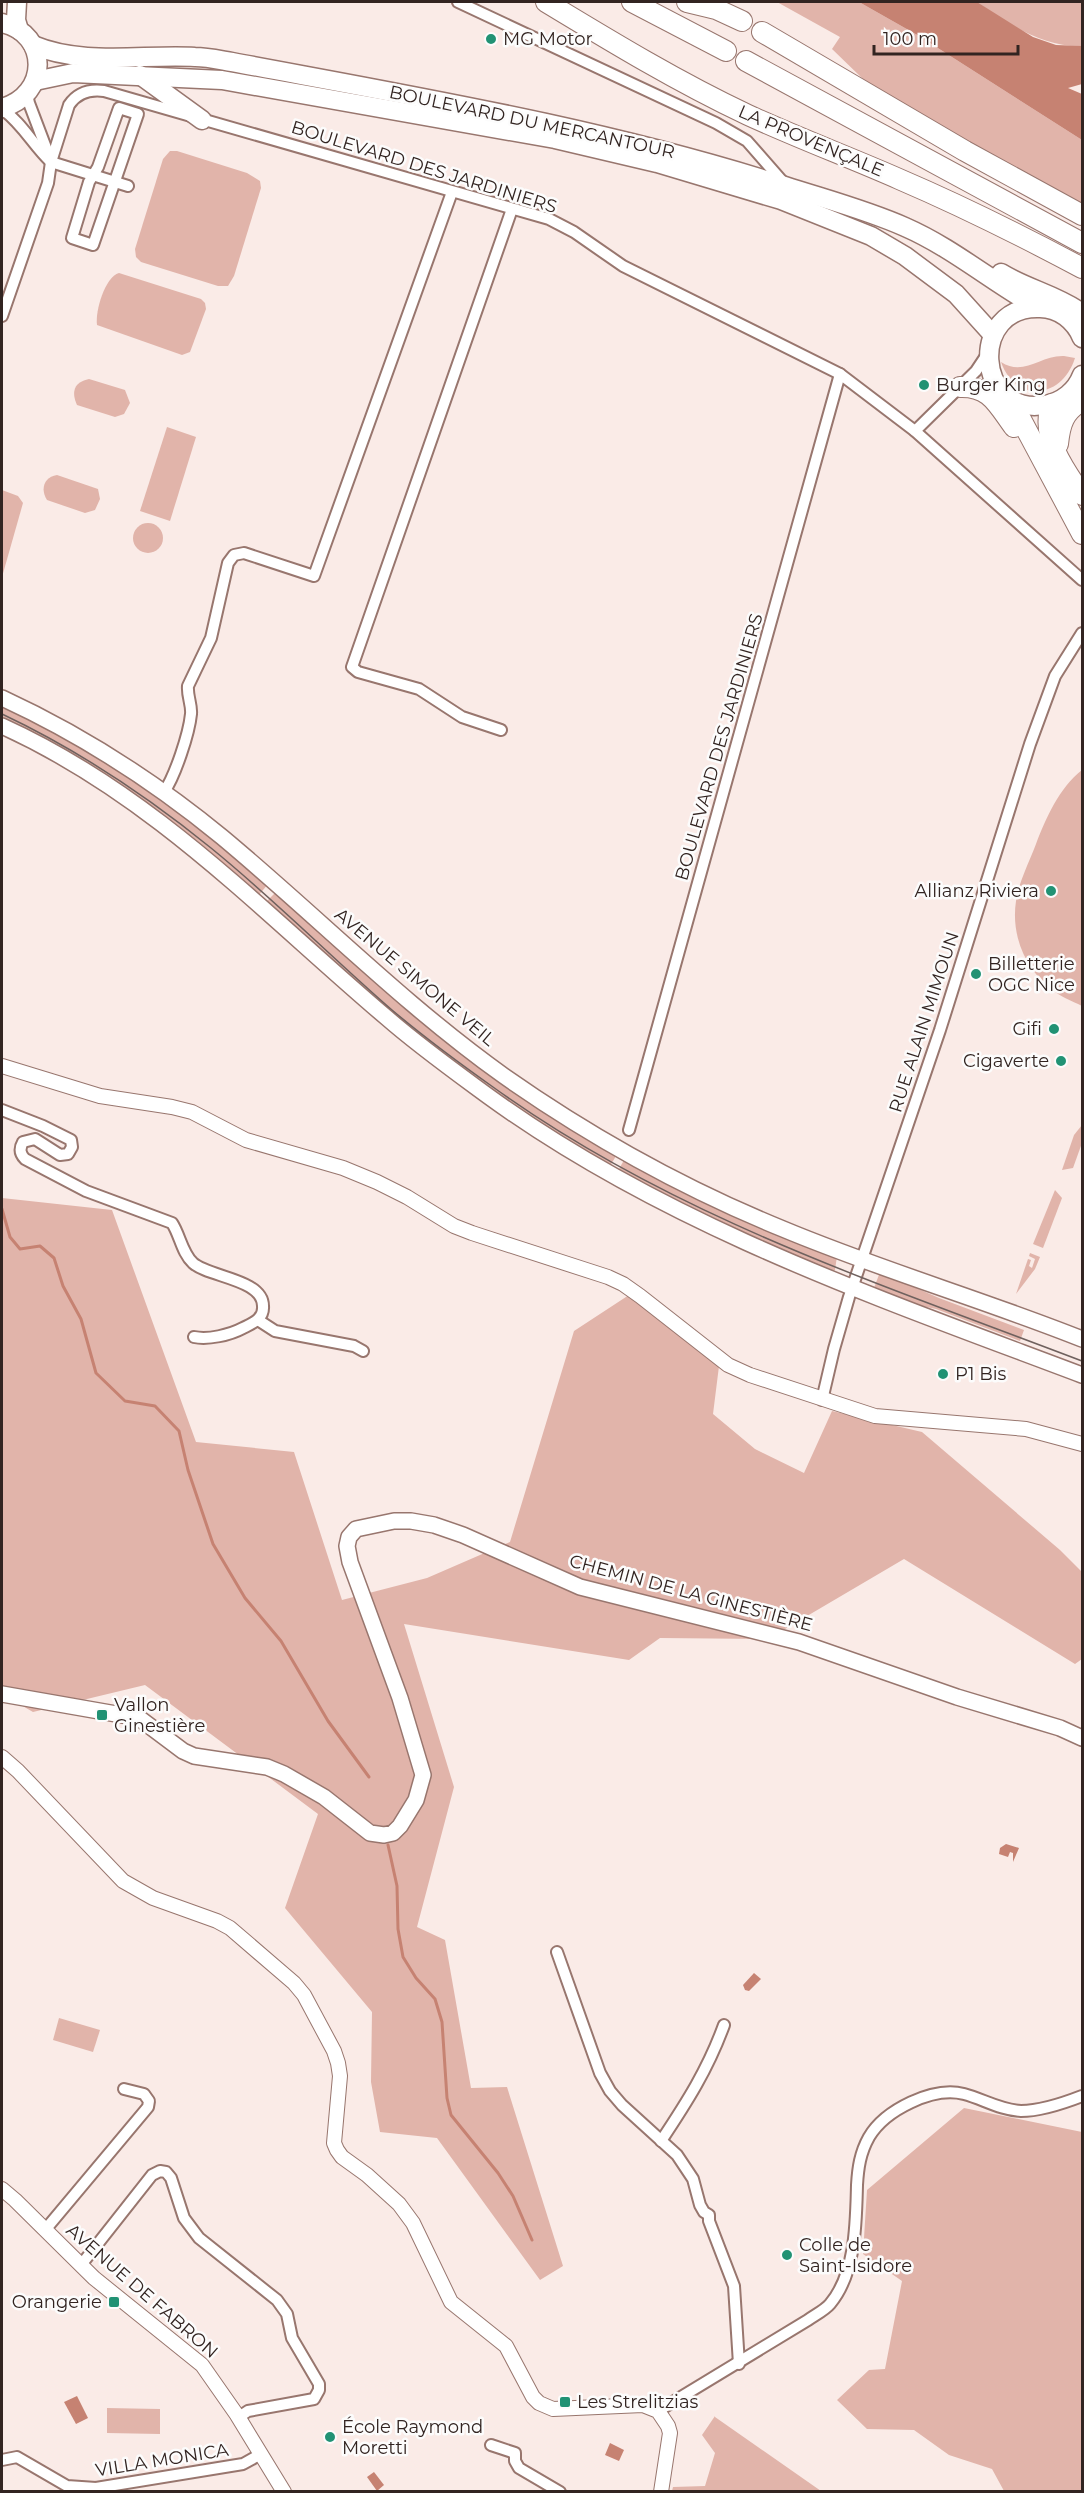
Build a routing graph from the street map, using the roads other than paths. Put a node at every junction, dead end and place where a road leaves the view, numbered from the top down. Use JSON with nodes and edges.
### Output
{"nodes":[{"id":1,"x":17,"y":2,"type":"edge"},
{"id":2,"x":458,"y":2,"type":"edge"},
{"id":3,"x":546,"y":2,"type":"edge"},
{"id":4,"x":632,"y":2,"type":"edge"},
{"id":5,"x":687,"y":2,"type":"edge"},
{"id":6,"x":742,"y":21,"type":"dead end"},
{"id":7,"x":2,"y":23,"type":"edge"},
{"id":8,"x":19,"y":30,"type":"junction"},
{"id":9,"x":762,"y":32,"type":"dead end"},
{"id":10,"x":33,"y":45,"type":"junction"},
{"id":11,"x":726,"y":51,"type":"dead end"},
{"id":12,"x":746,"y":62,"type":"dead end"},
{"id":13,"x":140,"y":75,"type":"junction"},
{"id":14,"x":31,"y":88,"type":"junction"},
{"id":15,"x":2,"y":108,"type":"edge"},
{"id":16,"x":202,"y":120,"type":"junction"},
{"id":17,"x":51,"y":162,"type":"junction"},
{"id":18,"x":92,"y":175,"type":"junction"},
{"id":19,"x":114,"y":182,"type":"junction"},
{"id":20,"x":128,"y":186,"type":"dead end"},
{"id":21,"x":788,"y":187,"type":"junction"},
{"id":22,"x":452,"y":192,"type":"junction"},
{"id":23,"x":512,"y":209,"type":"junction"},
{"id":24,"x":1083,"y":215,"type":"edge"},
{"id":25,"x":906,"y":227,"type":"junction"},
{"id":26,"x":1083,"y":243,"type":"edge"},
{"id":27,"x":1083,"y":268,"type":"edge"},
{"id":28,"x":1037,"y":307,"type":"junction"},
{"id":29,"x":1083,"y":313,"type":"edge"},
{"id":30,"x":2,"y":316,"type":"edge"},
{"id":31,"x":1083,"y":338,"type":"edge"},
{"id":32,"x":991,"y":344,"type":"junction"},
{"id":33,"x":840,"y":374,"type":"junction"},
{"id":34,"x":993,"y":379,"type":"junction"},
{"id":35,"x":960,"y":387,"type":"junction"},
{"id":36,"x":1080,"y":388,"type":"edge"},
{"id":37,"x":1009,"y":398,"type":"junction"},
{"id":38,"x":1052,"y":404,"type":"junction"},
{"id":39,"x":915,"y":431,"type":"junction"},
{"id":40,"x":1048,"y":454,"type":"junction"},
{"id":41,"x":1083,"y":495,"type":"edge"},
{"id":42,"x":1083,"y":534,"type":"edge"},
{"id":43,"x":1083,"y":580,"type":"edge"},
{"id":44,"x":1083,"y":621,"type":"edge"},
{"id":45,"x":1082,"y":634,"type":"edge"},
{"id":46,"x":1083,"y":648,"type":"edge"},
{"id":47,"x":1068,"y":658,"type":"junction"},
{"id":48,"x":2,"y":698,"type":"edge"},
{"id":49,"x":2,"y":726,"type":"edge"},
{"id":50,"x":501,"y":730,"type":"dead end"},
{"id":51,"x":164,"y":792,"type":"junction"},
{"id":52,"x":2,"y":1066,"type":"edge"},
{"id":53,"x":2,"y":1110,"type":"edge"},
{"id":54,"x":629,"y":1130,"type":"dead end"},
{"id":55,"x":862,"y":1260,"type":"junction"},
{"id":56,"x":853,"y":1286,"type":"junction"},
{"id":57,"x":258,"y":1320,"type":"junction"},
{"id":58,"x":194,"y":1337,"type":"dead end"},
{"id":59,"x":1083,"y":1339,"type":"edge"},
{"id":60,"x":363,"y":1351,"type":"dead end"},
{"id":61,"x":1083,"y":1376,"type":"edge"},
{"id":62,"x":822,"y":1400,"type":"junction"},
{"id":63,"x":1083,"y":1444,"type":"edge"},
{"id":64,"x":2,"y":1694,"type":"edge"},
{"id":65,"x":1083,"y":1738,"type":"edge"},
{"id":66,"x":2,"y":1757,"type":"edge"},
{"id":67,"x":556,"y":1952,"type":"dead end"},
{"id":68,"x":724,"y":2025,"type":"dead end"},
{"id":69,"x":124,"y":2089,"type":"dead end"},
{"id":70,"x":1083,"y":2096,"type":"edge"},
{"id":71,"x":661,"y":2141,"type":"junction"},
{"id":72,"x":2,"y":2189,"type":"edge"},
{"id":73,"x":45,"y":2229,"type":"junction"},
{"id":74,"x":81,"y":2265,"type":"junction"},
{"id":75,"x":739,"y":2364,"type":"junction"},
{"id":76,"x":658,"y":2411,"type":"junction"},
{"id":77,"x":239,"y":2417,"type":"junction"},
{"id":78,"x":491,"y":2445,"type":"dead end"},
{"id":79,"x":261,"y":2454,"type":"junction"},
{"id":80,"x":2,"y":2460,"type":"edge"},
{"id":81,"x":284,"y":2492,"type":"edge"},
{"id":82,"x":560,"y":2492,"type":"edge"},
{"id":83,"x":661,"y":2492,"type":"edge"}],
"edges":[{"from":1,"to":8,"type":"main road"},
{"from":2,"to":21,"type":"street"},
{"from":3,"to":27,"type":"highway","name":"LA PROVENÇALE"},
{"from":4,"to":11,"type":"highway"},
{"from":5,"to":6,"type":"highway"},
{"from":7,"to":8,"type":"main road"},
{"from":8,"to":10,"type":"main road"},
{"from":9,"to":24,"type":"highway"},
{"from":10,"to":14,"type":"main road"},
{"from":10,"to":21,"type":"main road","name":"BOULEVARD DU MERCANTOUR"},
{"from":12,"to":26,"type":"highway","name":"LA PROVENÇALE"},
{"from":13,"to":14,"type":"main road","name":"BOULEVARD DU MERCANTOUR"},
{"from":13,"to":16,"type":"main road"},
{"from":13,"to":32,"type":"main road","name":"BOULEVARD DU MERCANTOUR"},
{"from":14,"to":15,"type":"main road","name":"BOULEVARD DU MERCANTOUR"},
{"from":14,"to":17,"type":"street"},
{"from":15,"to":17,"type":"street"},
{"from":16,"to":17,"type":"street","name":"BOULEVARD DES JARDINIERS"},
{"from":16,"to":22,"type":"street","name":"BOULEVARD DES JARDINIERS"},
{"from":17,"to":18,"type":"street"},
{"from":17,"to":30,"type":"street","name":"BOULEVARD DES JARDINIERS"},
{"from":18,"to":19,"type":"street"},
{"from":18,"to":19,"type":"street"},
{"from":18,"to":19,"type":"street"},
{"from":19,"to":20,"type":"street"},
{"from":21,"to":25,"type":"main road","name":"BOULEVARD DU MERCANTOUR"},
{"from":22,"to":23,"type":"street","name":"BOULEVARD DES JARDINIERS"},
{"from":22,"to":51,"type":"street"},
{"from":23,"to":33,"type":"street","name":"BOULEVARD DES JARDINIERS"},
{"from":23,"to":50,"type":"street"},
{"from":25,"to":28,"type":"main road","name":"BOULEVARD DU MERCANTOUR"},
{"from":25,"to":29,"type":"main road"},
{"from":28,"to":31,"type":"main road","name":"BOULEVARD DU MERCANTOUR"},
{"from":28,"to":32,"type":"main road"},
{"from":32,"to":34,"type":"main road"},
{"from":32,"to":35,"type":"street"},
{"from":33,"to":39,"type":"street","name":"BOULEVARD DES JARDINIERS"},
{"from":33,"to":54,"type":"street","name":"BOULEVARD DES JARDINIERS"},
{"from":34,"to":35,"type":"street"},
{"from":34,"to":37,"type":"main road"},
{"from":35,"to":39,"type":"street"},
{"from":35,"to":40,"type":"highway"},
{"from":36,"to":38,"type":"main road"},
{"from":36,"to":40,"type":"highway"},
{"from":37,"to":38,"type":"main road"},
{"from":37,"to":40,"type":"highway"},
{"from":38,"to":40,"type":"highway"},
{"from":39,"to":43,"type":"street","name":"BOULEVARD DES JARDINIERS"},
{"from":40,"to":41,"type":"highway"},
{"from":40,"to":42,"type":"highway"},
{"from":44,"to":45,"type":"street"},
{"from":45,"to":47,"type":"street","name":"RUE ALAIN MIMOUN"},
{"from":46,"to":47,"type":"street","name":"RUE ALAIN MIMOUN"},
{"from":47,"to":55,"type":"street","name":"RUE ALAIN MIMOUN"},
{"from":48,"to":51,"type":"main road","name":"AVENUE SIMONE VEIL"},
{"from":49,"to":56,"type":"main road"},
{"from":51,"to":55,"type":"main road","name":"AVENUE SIMONE VEIL"},
{"from":52,"to":62,"type":"street"},
{"from":53,"to":57,"type":"street"},
{"from":55,"to":56,"type":"street","name":"RUE ALAIN MIMOUN"},
{"from":55,"to":59,"type":"main road","name":"AVENUE SIMONE VEIL"},
{"from":56,"to":61,"type":"main road"},
{"from":56,"to":62,"type":"street","name":"RUE ALAIN MIMOUN"},
{"from":57,"to":58,"type":"street"},
{"from":57,"to":60,"type":"street"},
{"from":62,"to":63,"type":"street"},
{"from":64,"to":65,"type":"main road","name":"CHEMIN DE LA GINESTIÈRE"},
{"from":66,"to":76,"type":"street"},
{"from":67,"to":71,"type":"street"},
{"from":68,"to":71,"type":"street"},
{"from":69,"to":73,"type":"street"},
{"from":70,"to":75,"type":"street"},
{"from":71,"to":75,"type":"street"},
{"from":72,"to":73,"type":"street","name":"AVENUE DE FABRON"},
{"from":73,"to":74,"type":"street","name":"AVENUE DE FABRON"},
{"from":74,"to":77,"type":"street","name":"AVENUE DE FABRON"},
{"from":74,"to":77,"type":"street"},
{"from":75,"to":76,"type":"street"},
{"from":76,"to":83,"type":"street"},
{"from":77,"to":79,"type":"street","name":"AVENUE DE FABRON"},
{"from":78,"to":82,"type":"street"},
{"from":79,"to":80,"type":"street","name":"VILLA MONICA"},
{"from":79,"to":81,"type":"street","name":"AVENUE DE FABRON"}]}
